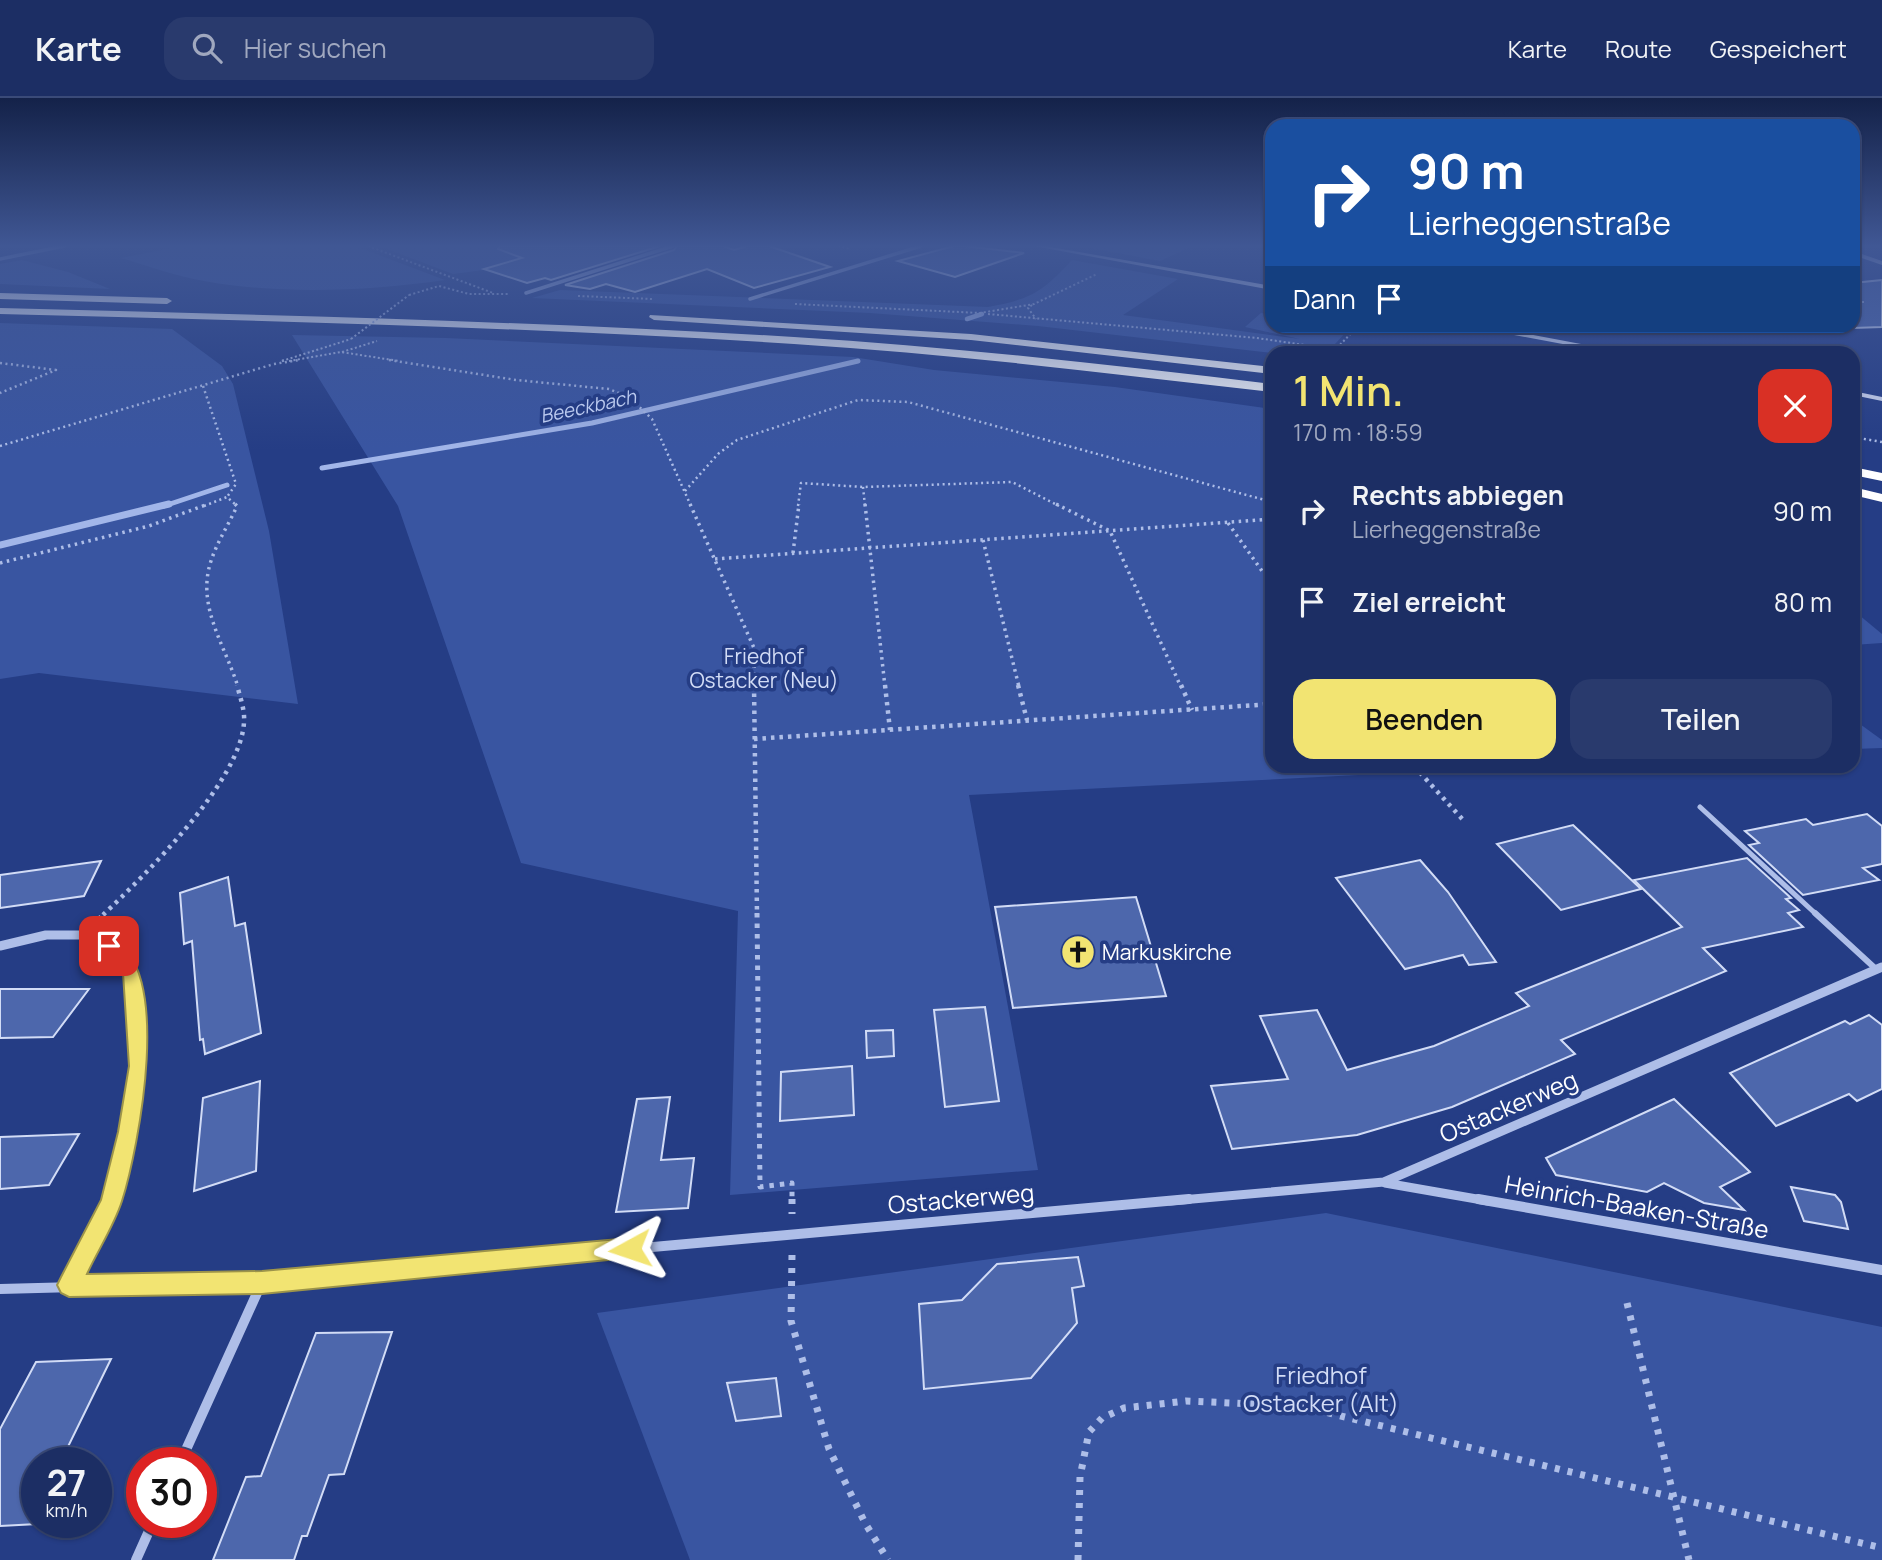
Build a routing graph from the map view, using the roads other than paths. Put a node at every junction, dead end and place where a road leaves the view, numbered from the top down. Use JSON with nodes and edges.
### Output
{"nodes":[{"id":1,"x":109,"y":314,"type":"edge"},
{"id":2,"x":636,"y":316,"type":"dead end"},
{"id":3,"x":1516,"y":333,"type":"edge"},
{"id":4,"x":1587,"y":346,"type":"edge"},
{"id":5,"x":1265,"y":370,"type":"edge"},
{"id":6,"x":1265,"y":387,"type":"edge"},
{"id":7,"x":1860,"y":394,"type":"edge"},
{"id":8,"x":1882,"y":398,"type":"edge"},
{"id":9,"x":1860,"y":472,"type":"edge"},
{"id":10,"x":1882,"y":477,"type":"edge"},
{"id":11,"x":1860,"y":493,"type":"edge"},
{"id":12,"x":1882,"y":498,"type":"edge"},
{"id":13,"x":1700,"y":807,"type":"dead end"},
{"id":14,"x":0,"y":946,"type":"edge"},
{"id":15,"x":1880,"y":968,"type":"edge"},
{"id":16,"x":1384,"y":1182,"type":"junction"},
{"id":17,"x":1882,"y":1270,"type":"edge"},
{"id":18,"x":262,"y":1282,"type":"junction"},
{"id":19,"x":69,"y":1285,"type":"junction"},
{"id":20,"x":0,"y":1289,"type":"edge"},
{"id":21,"x":187,"y":1447,"type":"edge"},
{"id":22,"x":146,"y":1538,"type":"edge"},
{"id":23,"x":136,"y":1560,"type":"edge"}],
"edges":[{"from":1,"to":6,"type":"highway"},
{"from":2,"to":5,"type":"highway"},
{"from":3,"to":4,"type":"street"},
{"from":7,"to":8,"type":"street"},
{"from":9,"to":10,"type":"highway"},
{"from":11,"to":12,"type":"highway"},
{"from":13,"to":15,"type":"lane"},
{"from":14,"to":19,"type":"street"},
{"from":15,"to":16,"type":"street","name":"Ostackerweg"},
{"from":16,"to":17,"type":"street","name":"Heinrich-Baaken-Straße"},
{"from":16,"to":18,"type":"street","name":"Ostackerweg"},
{"from":18,"to":19,"type":"street","name":"Ostackerweg"},
{"from":18,"to":21,"type":"street"},
{"from":19,"to":20,"type":"street","name":"Ostackerweg"},
{"from":22,"to":23,"type":"street"}]}
